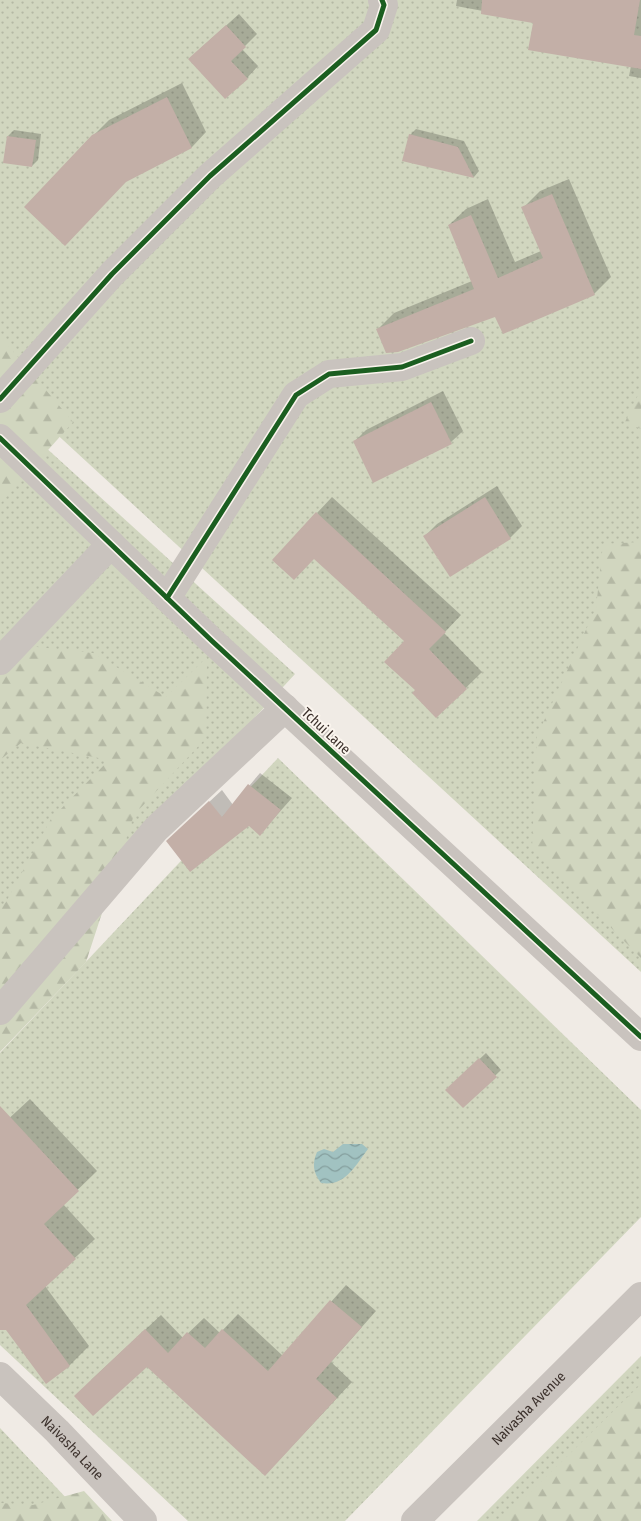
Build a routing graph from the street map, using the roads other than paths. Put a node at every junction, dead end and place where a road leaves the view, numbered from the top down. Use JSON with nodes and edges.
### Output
{"nodes":[{"id":1,"x":382,"y":0,"type":"edge"},
{"id":2,"x":470,"y":341,"type":"dead end"},
{"id":3,"x":0,"y":399,"type":"edge"},
{"id":4,"x":0,"y":438,"type":"edge"},
{"id":5,"x":110,"y":544,"type":"junction"},
{"id":6,"x":167,"y":598,"type":"junction"},
{"id":7,"x":0,"y":661,"type":"edge"},
{"id":8,"x":285,"y":708,"type":"junction"},
{"id":9,"x":0,"y":1012,"type":"edge"},
{"id":10,"x":641,"y":1037,"type":"edge"},
{"id":11,"x":641,"y":1296,"type":"edge"},
{"id":12,"x":0,"y":1376,"type":"edge"},
{"id":13,"x":144,"y":1521,"type":"edge"},
{"id":14,"x":415,"y":1521,"type":"edge"}],
"edges":[{"from":1,"to":3,"type":"street"},
{"from":2,"to":6,"type":"street"},
{"from":4,"to":5,"type":"street","name":"Tchui Lane"},
{"from":5,"to":6,"type":"street","name":"Tchui Lane"},
{"from":5,"to":7,"type":"street"},
{"from":6,"to":8,"type":"street","name":"Tchui Lane"},
{"from":8,"to":9,"type":"street"},
{"from":8,"to":10,"type":"street","name":"Tchui Lane"},
{"from":11,"to":14,"type":"street","name":"Naivasha Avenue"},
{"from":12,"to":13,"type":"street","name":"Naivasha Lane"}]}
